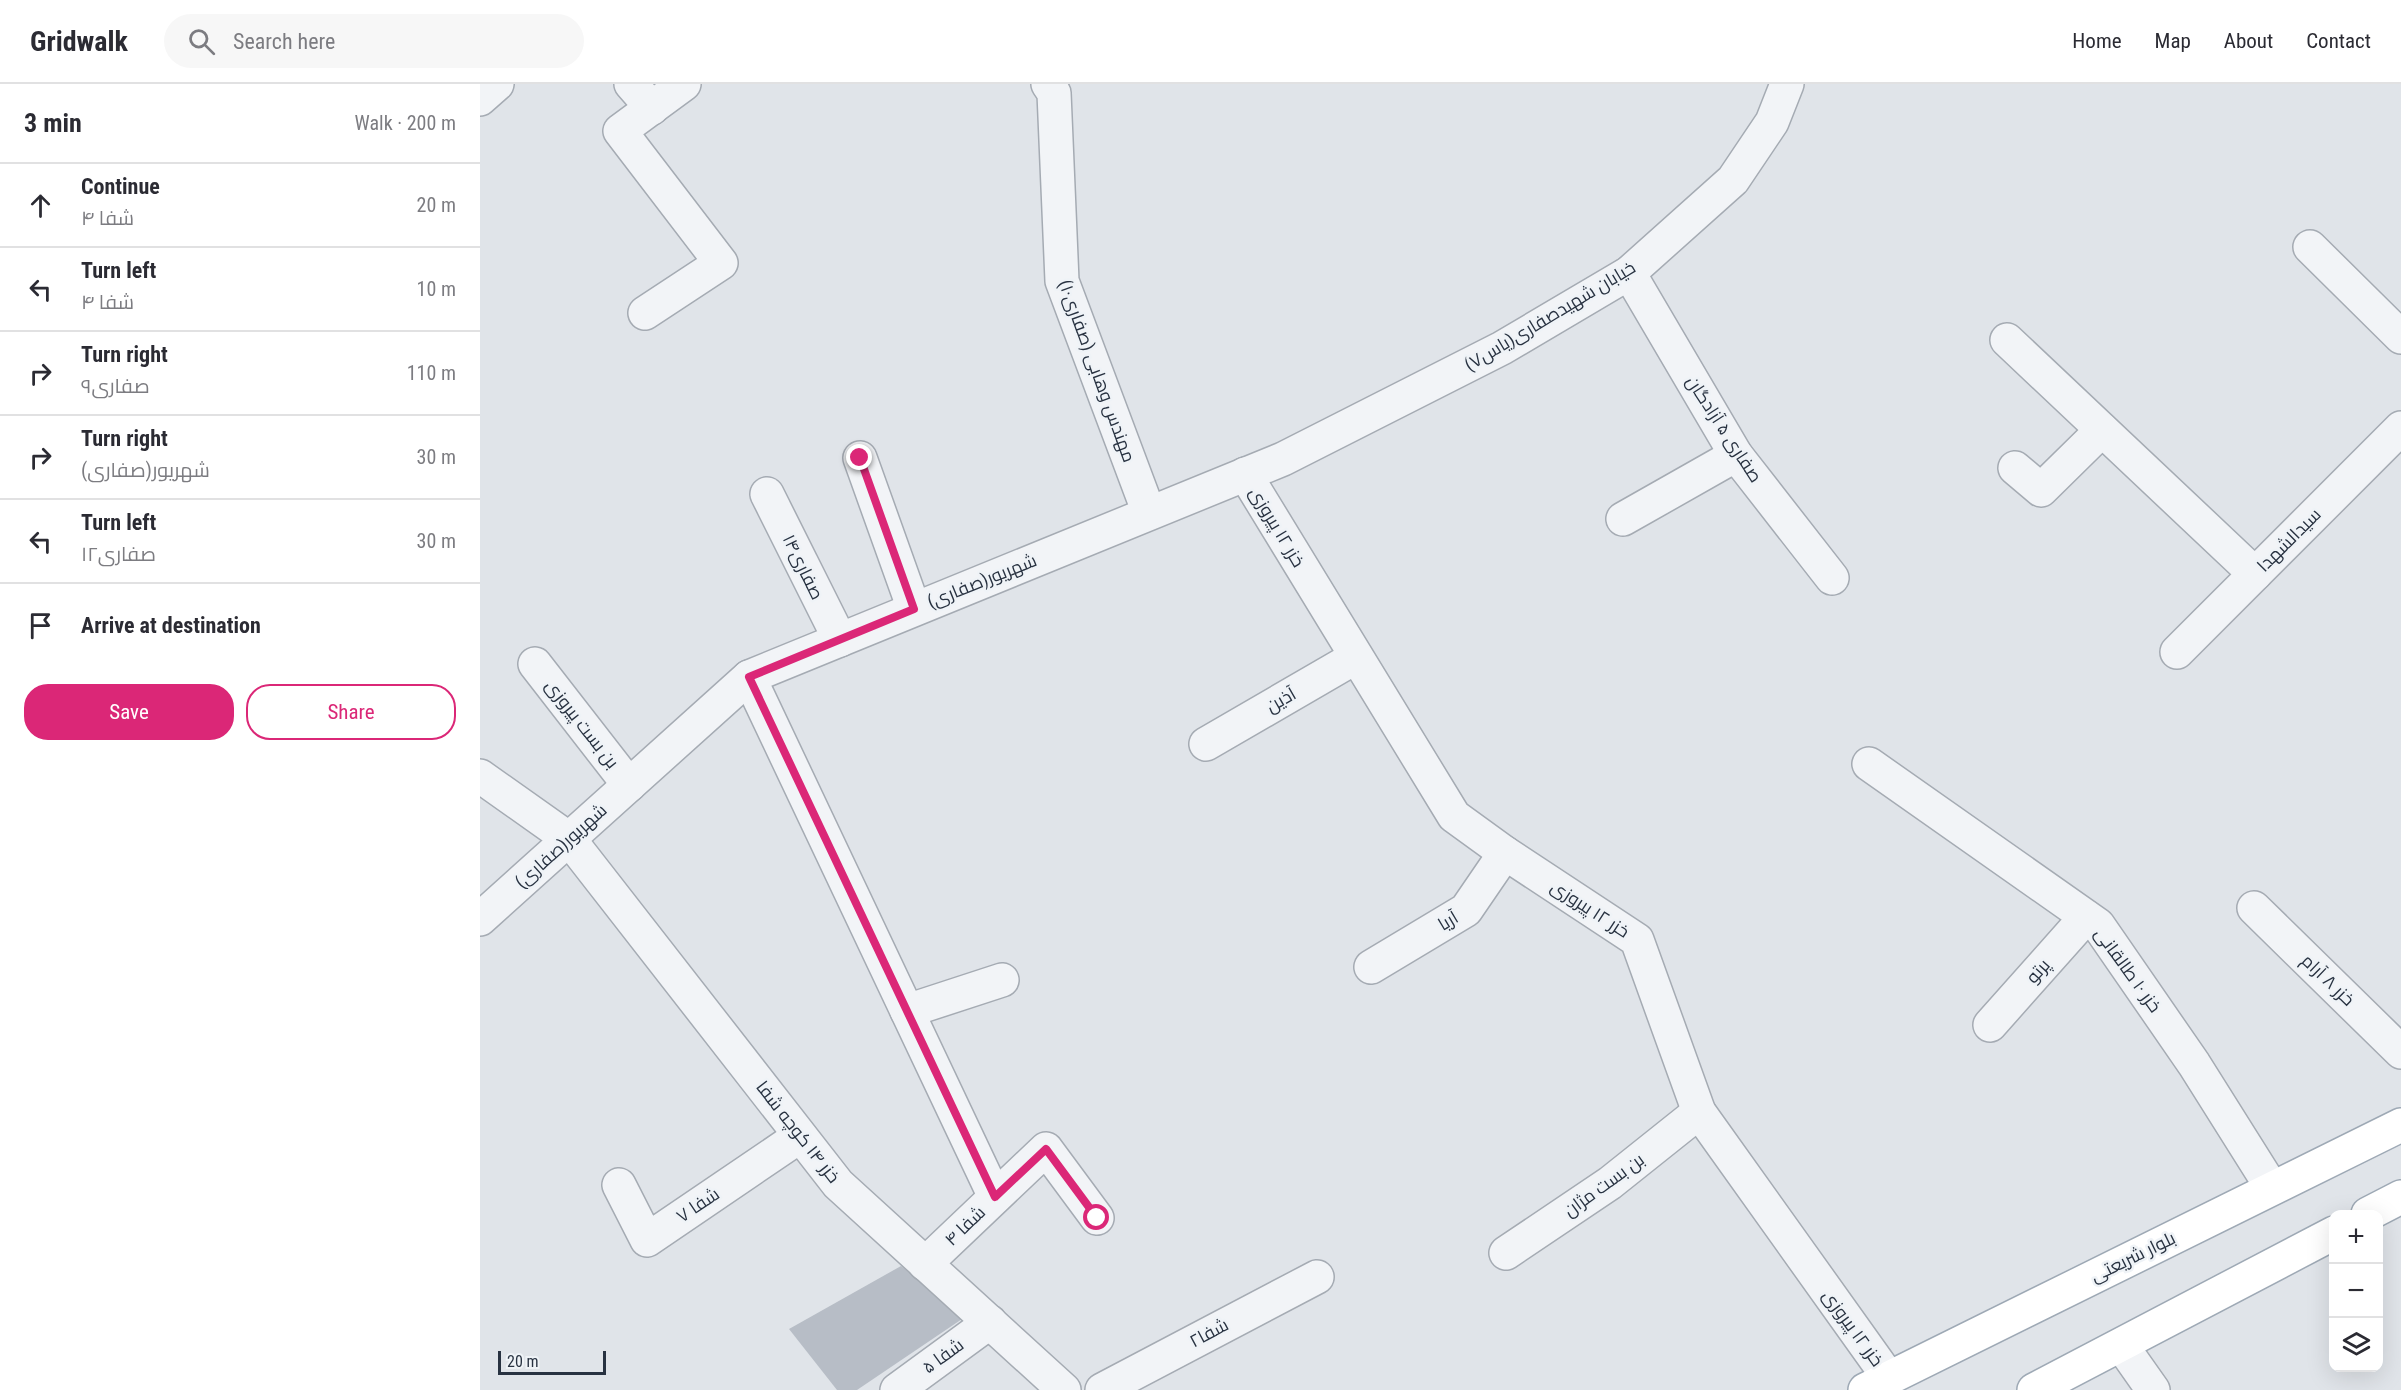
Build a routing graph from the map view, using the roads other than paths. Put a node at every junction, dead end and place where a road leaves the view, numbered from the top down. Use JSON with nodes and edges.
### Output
{"nodes":[{"id":1,"x":497,"y":84,"type":"edge"},
{"id":2,"x":684,"y":84,"type":"edge"},
{"id":3,"x":1787,"y":84,"type":"edge"},
{"id":4,"x":1057,"y":87,"type":"edge"},
{"id":5,"x":641,"y":96,"type":"edge"},
{"id":6,"x":480,"y":99,"type":"edge"},
{"id":7,"x":2310,"y":247,"type":"dead end"},
{"id":8,"x":1629,"y":273,"type":"junction"},
{"id":9,"x":645,"y":313,"type":"dead end"},
{"id":10,"x":2401,"y":337,"type":"edge"},
{"id":11,"x":2007,"y":340,"type":"dead end"},
{"id":12,"x":2401,"y":428,"type":"edge"},
{"id":13,"x":2102,"y":430,"type":"junction"},
{"id":14,"x":1736,"y":455,"type":"junction"},
{"id":15,"x":860,"y":458,"type":"dead end"},
{"id":16,"x":1283,"y":459,"type":"joint"},
{"id":17,"x":2015,"y":468,"type":"dead end"},
{"id":18,"x":1245,"y":474,"type":"junction"},
{"id":19,"x":767,"y":494,"type":"dead end"},
{"id":20,"x":1149,"y":513,"type":"junction"},
{"id":21,"x":1623,"y":519,"type":"dead end"},
{"id":22,"x":2255,"y":574,"type":"junction"},
{"id":23,"x":1832,"y":578,"type":"dead end"},
{"id":24,"x":914,"y":609,"type":"junction"},
{"id":25,"x":840,"y":640,"type":"junction"},
{"id":26,"x":2177,"y":652,"type":"dead end"},
{"id":27,"x":1356,"y":657,"type":"junction"},
{"id":28,"x":535,"y":664,"type":"dead end"},
{"id":29,"x":749,"y":677,"type":"junction"},
{"id":30,"x":1206,"y":744,"type":"dead end"},
{"id":31,"x":1869,"y":764,"type":"dead end"},
{"id":32,"x":480,"y":776,"type":"edge"},
{"id":33,"x":629,"y":785,"type":"junction"},
{"id":34,"x":569,"y":839,"type":"junction"},
{"id":35,"x":1504,"y":853,"type":"junction"},
{"id":36,"x":2254,"y":908,"type":"dead end"},
{"id":37,"x":2086,"y":917,"type":"junction"},
{"id":38,"x":480,"y":919,"type":"edge"},
{"id":39,"x":1371,"y":967,"type":"dead end"},
{"id":40,"x":1002,"y":980,"type":"dead end"},
{"id":41,"x":907,"y":1011,"type":"junction"},
{"id":42,"x":1990,"y":1024,"type":"dead end"},
{"id":43,"x":2401,"y":1052,"type":"edge"},
{"id":44,"x":1699,"y":1112,"type":"junction"},
{"id":45,"x":2401,"y":1125,"type":"edge"},
{"id":46,"x":800,"y":1136,"type":"junction"},
{"id":47,"x":619,"y":1185,"type":"dead end"},
{"id":48,"x":2272,"y":1188,"type":"junction"},
{"id":49,"x":995,"y":1197,"type":"junction"},
{"id":50,"x":2401,"y":1197,"type":"edge"},
{"id":51,"x":2377,"y":1210,"type":"edge"},
{"id":52,"x":1097,"y":1218,"type":"dead end"},
{"id":53,"x":2329,"y":1236,"type":"edge"},
{"id":54,"x":1506,"y":1253,"type":"dead end"},
{"id":55,"x":926,"y":1264,"type":"junction"},
{"id":56,"x":1317,"y":1277,"type":"dead end"},
{"id":57,"x":990,"y":1322,"type":"junction"},
{"id":58,"x":2122,"y":1346,"type":"junction"},
{"id":59,"x":1877,"y":1384,"type":"edge"},
{"id":60,"x":897,"y":1390,"type":"edge"},
{"id":61,"x":1064,"y":1390,"type":"edge"},
{"id":62,"x":1102,"y":1390,"type":"edge"},
{"id":63,"x":2034,"y":1390,"type":"edge"},
{"id":64,"x":2153,"y":1390,"type":"edge"}],
"edges":[{"from":1,"to":6,"type":"street"},
{"from":2,"to":5,"type":"street"},
{"from":3,"to":8,"type":"street","name":"خیابان شهیدصفاری(یاس۷)"},
{"from":4,"to":20,"type":"street","name":"مهندس وهابی (صفاری۱۰)"},
{"from":5,"to":9,"type":"street"},
{"from":7,"to":10,"type":"street"},
{"from":8,"to":14,"type":"street","name":"صفاری ۵ آزادگان"},
{"from":8,"to":16,"type":"street","name":"خیابان شهیدصفاری(یاس۷)"},
{"from":11,"to":13,"type":"street"},
{"from":12,"to":22,"type":"street","name":"سیدالشهدا"},
{"from":13,"to":17,"type":"street"},
{"from":13,"to":22,"type":"street"},
{"from":14,"to":21,"type":"street"},
{"from":14,"to":23,"type":"street","name":"صفاری ۵ آزادگان"},
{"from":15,"to":24,"type":"street"},
{"from":16,"to":18,"type":"street","name":"شهریور(صفاری)"},
{"from":18,"to":20,"type":"street","name":"شهریور(صفاری)"},
{"from":18,"to":27,"type":"street","name":"خزر ۱۲ پیروزی"},
{"from":19,"to":25,"type":"street","name":"صفاری۱۴"},
{"from":20,"to":24,"type":"street","name":"شهریور(صفاری)"},
{"from":22,"to":26,"type":"street","name":"سیدالشهدا"},
{"from":24,"to":25,"type":"street","name":"شهریور(صفاری)"},
{"from":25,"to":29,"type":"street","name":"شهریور(صفاری)"},
{"from":27,"to":30,"type":"street","name":"آذین"},
{"from":27,"to":35,"type":"street","name":"خزر ۱۲ پیروزی"},
{"from":28,"to":33,"type":"street","name":"بن بست پیروزی"},
{"from":29,"to":33,"type":"street","name":"شهریور(صفاری)"},
{"from":29,"to":41,"type":"street"},
{"from":31,"to":37,"type":"street","name":"خزر ۱۰ طالقانی"},
{"from":32,"to":34,"type":"street","name":"خزر ۱۴ کوچه شفا"},
{"from":33,"to":34,"type":"street","name":"شهریور(صفاری)"},
{"from":34,"to":38,"type":"street","name":"شهریور(صفاری)"},
{"from":34,"to":46,"type":"street","name":"خزر ۱۴ کوچه شفا"},
{"from":35,"to":39,"type":"street","name":"آریا"},
{"from":35,"to":44,"type":"street","name":"خزر ۱۲ پیروزی"},
{"from":36,"to":43,"type":"street","name":"خزر ۸ آرام"},
{"from":37,"to":42,"type":"street","name":"پرتو"},
{"from":37,"to":48,"type":"street","name":"خزر ۱۰ طالقانی"},
{"from":40,"to":41,"type":"street"},
{"from":41,"to":49,"type":"street"},
{"from":44,"to":54,"type":"street","name":"بن بست مژان"},
{"from":44,"to":59,"type":"street","name":"خزر ۱۲ پیروزی"},
{"from":45,"to":48,"type":"main road","name":"بلوار شریعتی"},
{"from":46,"to":47,"type":"street","name":"شفا ۷"},
{"from":46,"to":55,"type":"street","name":"خزر ۱۴ کوچه شفا"},
{"from":48,"to":59,"type":"main road","name":"بلوار شریعتی"},
{"from":49,"to":52,"type":"street","name":"شفا ۴"},
{"from":49,"to":55,"type":"street","name":"شفا ۴"},
{"from":50,"to":51,"type":"main road"},
{"from":53,"to":58,"type":"main road"},
{"from":55,"to":57,"type":"street","name":"خزر ۱۴ کوچه شفا"},
{"from":56,"to":62,"type":"street","name":"شفا۲"},
{"from":57,"to":60,"type":"street","name":"شفا ۵"},
{"from":57,"to":61,"type":"street","name":"خزر ۱۴ کوچه شفا"},
{"from":58,"to":63,"type":"main road"},
{"from":58,"to":64,"type":"street"}]}
